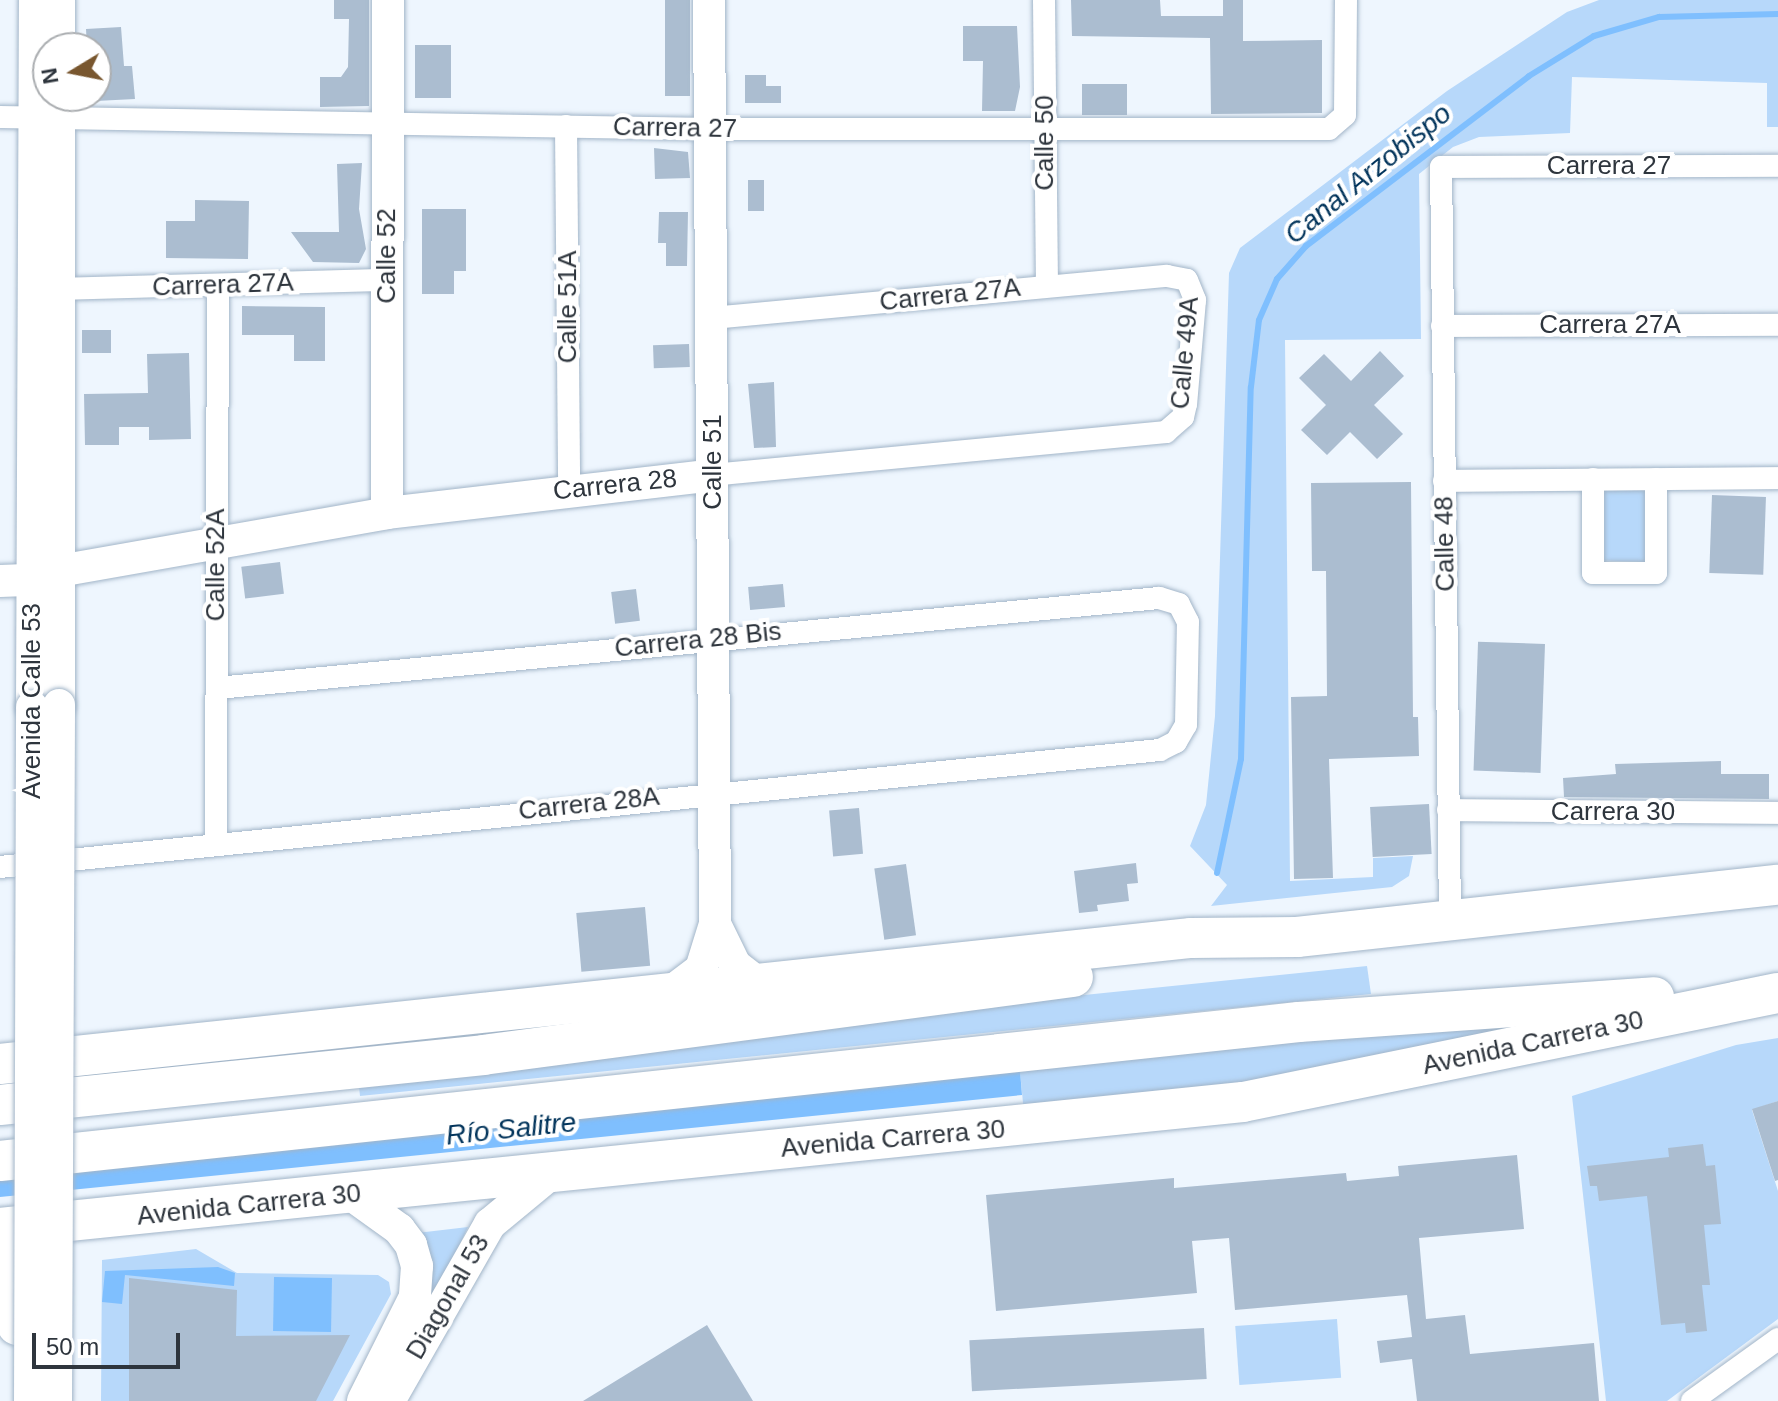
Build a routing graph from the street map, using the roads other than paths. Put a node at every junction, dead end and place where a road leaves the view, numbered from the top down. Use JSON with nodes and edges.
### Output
{"nodes":[{"id":1,"x":35,"y":0,"type":"edge"},
{"id":2,"x":59,"y":0,"type":"edge"},
{"id":3,"x":388,"y":0,"type":"edge"},
{"id":4,"x":709,"y":0,"type":"edge"},
{"id":5,"x":1044,"y":0,"type":"edge"},
{"id":6,"x":1346,"y":0,"type":"edge"},
{"id":7,"x":40,"y":32,"type":"edge"},
{"id":8,"x":59,"y":32,"type":"edge"},
{"id":9,"x":42,"y":112,"type":"edge"},
{"id":10,"x":51,"y":112,"type":"edge"},
{"id":11,"x":51,"y":112,"type":"edge"},
{"id":12,"x":77,"y":112,"type":"edge"},
{"id":13,"x":0,"y":117,"type":"edge"},
{"id":14,"x":388,"y":124,"type":"junction"},
{"id":15,"x":566,"y":126,"type":"junction"},
{"id":16,"x":710,"y":129,"type":"junction"},
{"id":17,"x":1045,"y":130,"type":"junction"},
{"id":18,"x":1778,"y":166,"type":"edge"},
{"id":19,"x":1441,"y":167,"type":"joint"},
{"id":20,"x":387,"y":280,"type":"junction"},
{"id":21,"x":1187,"y":280,"type":"joint"},
{"id":22,"x":218,"y":285,"type":"junction"},
{"id":23,"x":1047,"y":286,"type":"junction"},
{"id":24,"x":59,"y":289,"type":"junction"},
{"id":25,"x":712,"y":318,"type":"junction"},
{"id":26,"x":1778,"y":325,"type":"edge"},
{"id":27,"x":1442,"y":326,"type":"junction"},
{"id":28,"x":1175,"y":427,"type":"joint"},
{"id":29,"x":713,"y":475,"type":"junction"},
{"id":30,"x":1778,"y":478,"type":"edge"},
{"id":31,"x":1593,"y":479,"type":"junction"},
{"id":32,"x":1656,"y":479,"type":"junction"},
{"id":33,"x":1444,"y":481,"type":"junction"},
{"id":34,"x":569,"y":489,"type":"junction"},
{"id":35,"x":387,"y":513,"type":"junction"},
{"id":36,"x":216,"y":542,"type":"junction"},
{"id":37,"x":46,"y":576,"type":"junction"},
{"id":38,"x":0,"y":581,"type":"edge"},
{"id":39,"x":714,"y":637,"type":"junction"},
{"id":40,"x":217,"y":688,"type":"junction"},
{"id":41,"x":46,"y":706,"type":"junction"},
{"id":42,"x":1176,"y":742,"type":"joint"},
{"id":43,"x":715,"y":791,"type":"junction"},
{"id":44,"x":1448,"y":810,"type":"junction"},
{"id":45,"x":1778,"y":813,"type":"edge"},
{"id":46,"x":216,"y":844,"type":"junction"},
{"id":47,"x":0,"y":867,"type":"edge"},
{"id":48,"x":1778,"y":885,"type":"edge"},
{"id":49,"x":1450,"y":920,"type":"junction"},
{"id":50,"x":715,"y":924,"type":"junction"},
{"id":51,"x":1297,"y":937,"type":"junction"},
{"id":52,"x":758,"y":983,"type":"junction"},
{"id":53,"x":672,"y":991,"type":"junction"},
{"id":54,"x":1778,"y":991,"type":"edge"},
{"id":55,"x":0,"y":1064,"type":"edge"},
{"id":56,"x":0,"y":1105,"type":"edge"},
{"id":57,"x":0,"y":1161,"type":"edge"},
{"id":58,"x":554,"y":1171,"type":"junction"},
{"id":59,"x":353,"y":1196,"type":"junction"},
{"id":60,"x":0,"y":1228,"type":"edge"},
{"id":61,"x":0,"y":1245,"type":"edge"},
{"id":62,"x":1778,"y":1339,"type":"edge"},
{"id":63,"x":16,"y":1401,"type":"edge"},
{"id":64,"x":30,"y":1401,"type":"edge"},
{"id":65,"x":56,"y":1401,"type":"edge"},
{"id":66,"x":363,"y":1401,"type":"edge"},
{"id":67,"x":389,"y":1401,"type":"edge"},
{"id":68,"x":1692,"y":1401,"type":"edge"}],
"edges":[{"from":1,"to":7,"type":"street","name":"Avenida Calle 53"},
{"from":2,"to":8,"type":"street"},
{"from":3,"to":14,"type":"street","name":"Calle 52"},
{"from":4,"to":16,"type":"street","name":"Calle 51"},
{"from":5,"to":17,"type":"street","name":"Calle 50"},
{"from":6,"to":17,"type":"street","name":"Carrera 27"},
{"from":9,"to":13,"type":"street","name":"Carrera 27"},
{"from":10,"to":24,"type":"street","name":"Avenida Calle 53"},
{"from":11,"to":37,"type":"street","name":"Avenida Calle 53"},
{"from":12,"to":14,"type":"street","name":"Carrera 27"},
{"from":14,"to":15,"type":"street","name":"Carrera 27"},
{"from":14,"to":20,"type":"street","name":"Calle 52"},
{"from":15,"to":16,"type":"street","name":"Carrera 27"},
{"from":15,"to":34,"type":"street","name":"Calle 51A"},
{"from":16,"to":17,"type":"street","name":"Carrera 27"},
{"from":16,"to":25,"type":"street","name":"Calle 51"},
{"from":17,"to":23,"type":"street","name":"Calle 50"},
{"from":18,"to":19,"type":"street","name":"Carrera 27"},
{"from":19,"to":27,"type":"street","name":"Calle 48"},
{"from":20,"to":22,"type":"street","name":"Carrera 27A"},
{"from":20,"to":35,"type":"street","name":"Calle 52"},
{"from":21,"to":23,"type":"street","name":"Carrera 27A"},
{"from":21,"to":28,"type":"street","name":"Calle 49A"},
{"from":22,"to":24,"type":"street","name":"Carrera 27A"},
{"from":22,"to":36,"type":"street","name":"Calle 52A"},
{"from":23,"to":25,"type":"street","name":"Carrera 27A"},
{"from":24,"to":37,"type":"street","name":"Avenida Calle 53"},
{"from":25,"to":29,"type":"street","name":"Calle 51"},
{"from":26,"to":27,"type":"street","name":"Carrera 27A"},
{"from":27,"to":33,"type":"street","name":"Calle 48"},
{"from":28,"to":29,"type":"street","name":"Carrera 28"},
{"from":29,"to":34,"type":"street","name":"Carrera 28"},
{"from":29,"to":39,"type":"street","name":"Calle 51"},
{"from":30,"to":32,"type":"street"},
{"from":31,"to":32,"type":"street"},
{"from":31,"to":32,"type":"street"},
{"from":31,"to":33,"type":"street"},
{"from":33,"to":44,"type":"street","name":"Calle 48"},
{"from":34,"to":35,"type":"street","name":"Carrera 28"},
{"from":35,"to":36,"type":"street","name":"Carrera 28"},
{"from":36,"to":37,"type":"street","name":"Carrera 28"},
{"from":36,"to":40,"type":"street","name":"Calle 52A"},
{"from":37,"to":38,"type":"street","name":"Carrera 28"},
{"from":37,"to":41,"type":"street","name":"Avenida Calle 53"},
{"from":39,"to":40,"type":"street","name":"Carrera 28 Bis"},
{"from":39,"to":42,"type":"street","name":"Carrera 28 Bis"},
{"from":39,"to":43,"type":"street","name":"Calle 51"},
{"from":40,"to":46,"type":"street","name":"Calle 52A"},
{"from":41,"to":64,"type":"street","name":"Avenida Calle 53","bridge":true},
{"from":41,"to":65,"type":"street","name":"Avenida Calle 53","bridge":true},
{"from":42,"to":43,"type":"street","name":"Carrera 28A"},
{"from":43,"to":46,"type":"street","name":"Carrera 28A"},
{"from":43,"to":50,"type":"street","name":"Calle 51"},
{"from":44,"to":45,"type":"street","name":"Carrera 30"},
{"from":44,"to":49,"type":"street","name":"Calle 48"},
{"from":46,"to":47,"type":"street","name":"Carrera 28A"},
{"from":48,"to":49,"type":"highway"},
{"from":49,"to":51,"type":"highway"},
{"from":50,"to":52,"type":"street","name":"Calle 51"},
{"from":50,"to":53,"type":"street","name":"Calle 51"},
{"from":51,"to":52,"type":"highway"},
{"from":51,"to":56,"type":"highway"},
{"from":52,"to":53,"type":"highway"},
{"from":53,"to":55,"type":"highway"},
{"from":54,"to":57,"type":"highway","name":"Avenida Carrera 30"},
{"from":54,"to":58,"type":"highway","name":"Avenida Carrera 30"},
{"from":58,"to":59,"type":"highway","name":"Avenida Carrera 30"},
{"from":58,"to":67,"type":"street","name":"Diagonal 53"},
{"from":59,"to":60,"type":"highway","name":"Avenida Carrera 30"},
{"from":59,"to":66,"type":"street","name":"Diagonal 53"},
{"from":61,"to":63,"type":"highway"},
{"from":62,"to":68,"type":"street"}]}
